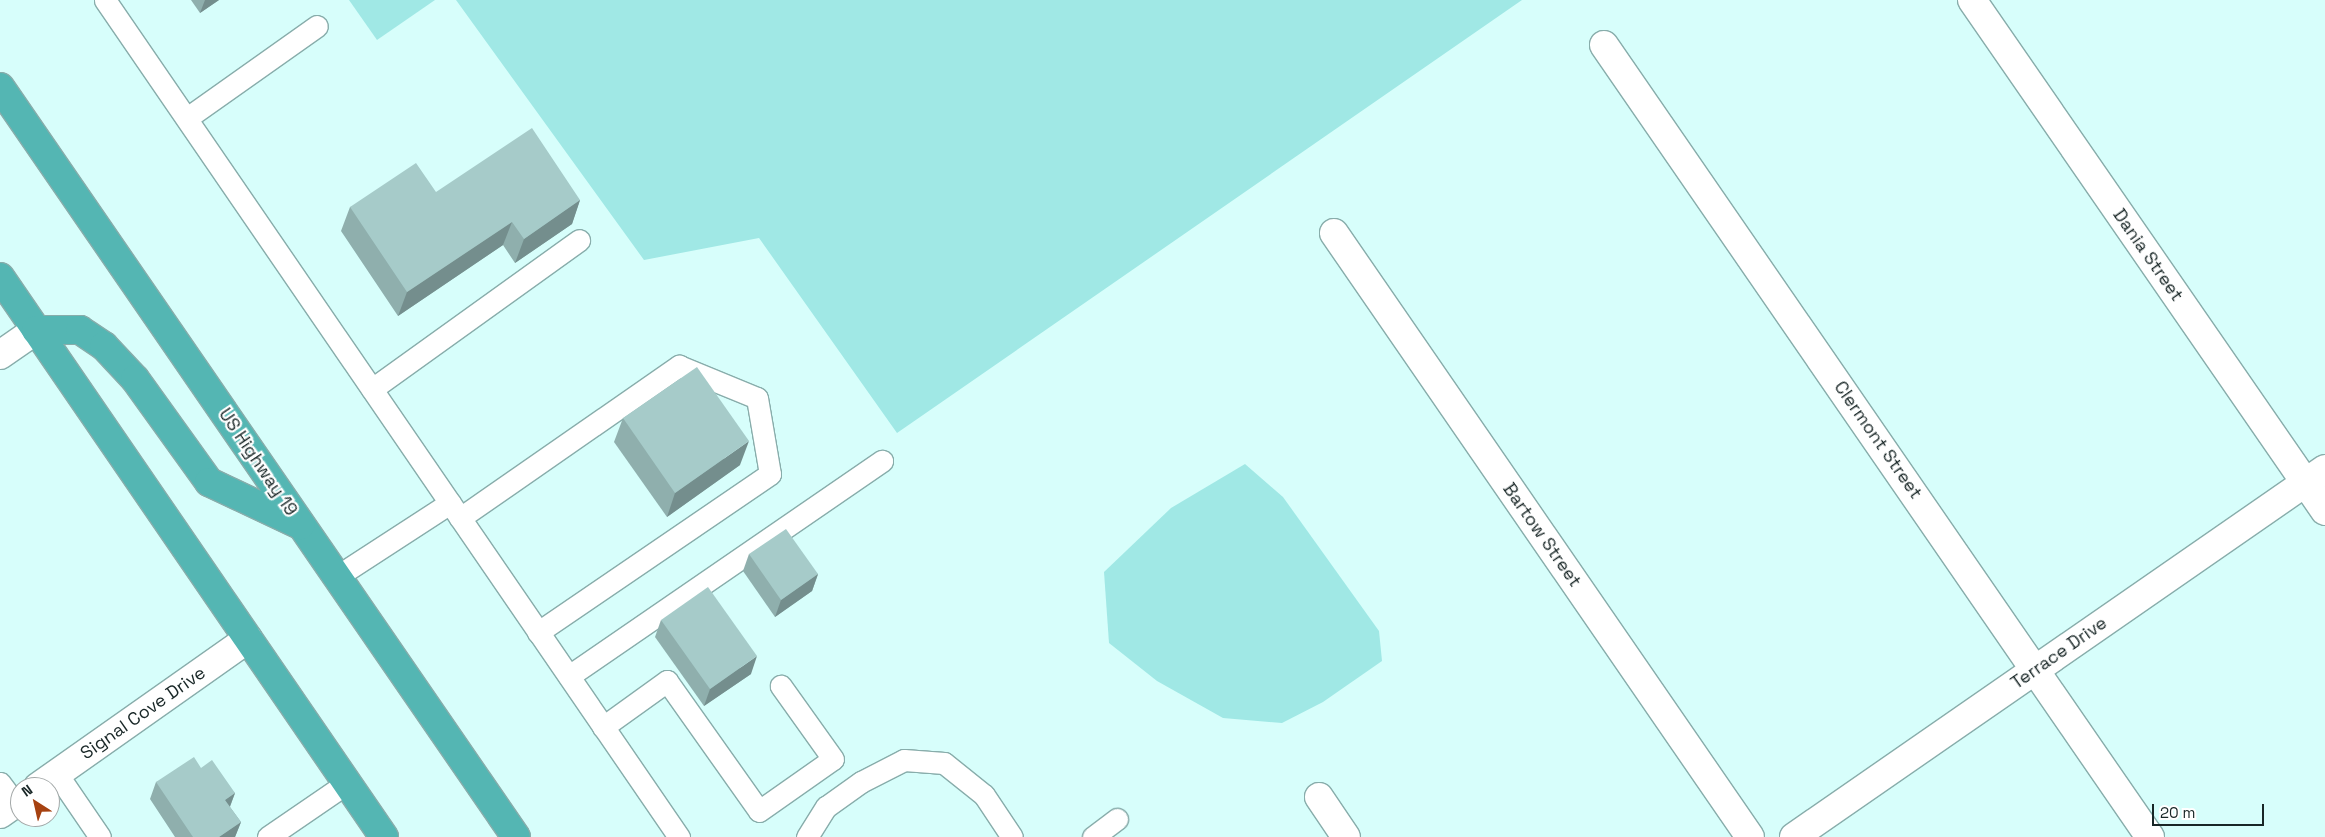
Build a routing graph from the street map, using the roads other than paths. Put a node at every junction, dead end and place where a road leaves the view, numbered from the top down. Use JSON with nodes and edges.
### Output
{"nodes":[{"id":1,"x":105,"y":0,"type":"edge"},
{"id":2,"x":1972,"y":0,"type":"edge"},
{"id":3,"x":317,"y":26,"type":"dead end"},
{"id":4,"x":1604,"y":44,"type":"dead end"},
{"id":5,"x":0,"y":87,"type":"edge"},
{"id":6,"x":187,"y":118,"type":"junction"},
{"id":7,"x":1334,"y":233,"type":"dead end"},
{"id":8,"x":579,"y":240,"type":"dead end"},
{"id":9,"x":0,"y":277,"type":"edge"},
{"id":10,"x":36,"y":330,"type":"junction"},
{"id":11,"x":0,"y":355,"type":"edge"},
{"id":12,"x":372,"y":389,"type":"junction"},
{"id":13,"x":882,"y":461,"type":"dead end"},
{"id":14,"x":2315,"y":476,"type":"edge"},
{"id":15,"x":455,"y":510,"type":"junction"},
{"id":16,"x":2325,"y":511,"type":"edge"},
{"id":17,"x":301,"y":526,"type":"junction"},
{"id":18,"x":336,"y":577,"type":"junction"},
{"id":19,"x":538,"y":632,"type":"junction"},
{"id":20,"x":248,"y":639,"type":"junction"},
{"id":21,"x":2036,"y":669,"type":"junction"},
{"id":22,"x":569,"y":676,"type":"junction"},
{"id":23,"x":781,"y":686,"type":"dead end"},
{"id":24,"x":603,"y":726,"type":"junction"},
{"id":25,"x":53,"y":777,"type":"edge"},
{"id":26,"x":346,"y":783,"type":"junction"},
{"id":27,"x":60,"y":795,"type":"edge"},
{"id":28,"x":1319,"y":797,"type":"dead end"},
{"id":29,"x":1117,"y":819,"type":"dead end"},
{"id":30,"x":100,"y":837,"type":"edge"},
{"id":31,"x":268,"y":837,"type":"edge"},
{"id":32,"x":384,"y":837,"type":"edge"},
{"id":33,"x":516,"y":837,"type":"edge"},
{"id":34,"x":679,"y":837,"type":"edge"},
{"id":35,"x":807,"y":837,"type":"edge"},
{"id":36,"x":1012,"y":837,"type":"edge"},
{"id":37,"x":1093,"y":837,"type":"edge"},
{"id":38,"x":1346,"y":837,"type":"edge"},
{"id":39,"x":1750,"y":837,"type":"edge"},
{"id":40,"x":1794,"y":837,"type":"edge"},
{"id":41,"x":2150,"y":837,"type":"edge"}],
"edges":[{"from":1,"to":6,"type":"lane"},
{"from":2,"to":14,"type":"street","name":"Dania Street"},
{"from":3,"to":6,"type":"lane"},
{"from":4,"to":21,"type":"street","name":"Clermont Street"},
{"from":5,"to":17,"type":"highway","name":"US Highway 19"},
{"from":6,"to":12,"type":"lane"},
{"from":7,"to":39,"type":"street","name":"Bartow Street"},
{"from":8,"to":12,"type":"lane"},
{"from":9,"to":10,"type":"highway"},
{"from":10,"to":11,"type":"street"},
{"from":10,"to":17,"type":"highway"},
{"from":10,"to":20,"type":"highway"},
{"from":12,"to":15,"type":"lane"},
{"from":13,"to":22,"type":"lane"},
{"from":14,"to":16,"type":"street","name":"Dania Street"},
{"from":14,"to":21,"type":"street","name":"Terrace Drive"},
{"from":15,"to":18,"type":"lane"},
{"from":15,"to":19,"type":"lane"},
{"from":15,"to":19,"type":"lane"},
{"from":17,"to":18,"type":"highway","name":"US Highway 19"},
{"from":18,"to":33,"type":"highway","name":"US Highway 19"},
{"from":19,"to":22,"type":"lane"},
{"from":20,"to":25,"type":"street","name":"Signal Cove Drive"},
{"from":20,"to":26,"type":"highway"},
{"from":21,"to":40,"type":"street","name":"Terrace Drive"},
{"from":21,"to":41,"type":"street","name":"Clermont Street"},
{"from":22,"to":24,"type":"lane"},
{"from":23,"to":24,"type":"lane"},
{"from":24,"to":34,"type":"lane"},
{"from":26,"to":31,"type":"lane"},
{"from":26,"to":32,"type":"highway"},
{"from":27,"to":30,"type":"lane"},
{"from":28,"to":38,"type":"street"},
{"from":29,"to":37,"type":"lane"},
{"from":35,"to":36,"type":"lane"}]}
